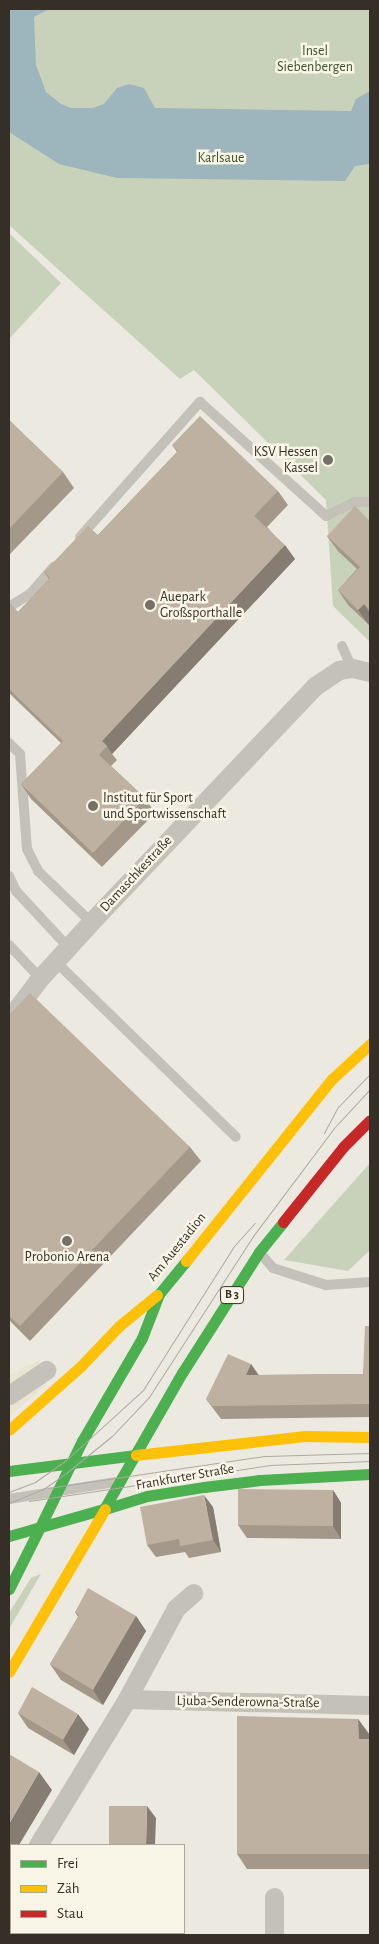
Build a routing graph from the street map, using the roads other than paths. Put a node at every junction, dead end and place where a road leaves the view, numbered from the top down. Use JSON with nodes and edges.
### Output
{"nodes":[{"id":1,"x":370,"y":502,"type":"edge"},
{"id":2,"x":72,"y":546,"type":"edge"},
{"id":3,"x":59,"y":561,"type":"edge"},
{"id":4,"x":9,"y":607,"type":"edge"},
{"id":5,"x":342,"y":646,"type":"dead end"},
{"id":6,"x":352,"y":668,"type":"junction"},
{"id":7,"x":370,"y":672,"type":"edge"},
{"id":8,"x":9,"y":743,"type":"edge"},
{"id":9,"x":9,"y":876,"type":"edge"},
{"id":10,"x":91,"y":922,"type":"junction"},
{"id":11,"x":9,"y":945,"type":"edge"},
{"id":12,"x":68,"y":947,"type":"junction"},
{"id":13,"x":55,"y":961,"type":"junction"},
{"id":14,"x":40,"y":978,"type":"junction"},
{"id":15,"x":9,"y":1019,"type":"edge"},
{"id":16,"x":370,"y":1044,"type":"edge"},
{"id":17,"x":370,"y":1120,"type":"edge"},
{"id":18,"x":236,"y":1137,"type":"dead end"},
{"id":19,"x":259,"y":1252,"type":"junction"},
{"id":20,"x":370,"y":1282,"type":"edge"},
{"id":21,"x":159,"y":1294,"type":"junction"},
{"id":22,"x":46,"y":1370,"type":"dead end"},
{"id":23,"x":10,"y":1392,"type":"edge"},
{"id":24,"x":35,"y":1396,"type":"dead end"},
{"id":25,"x":9,"y":1430,"type":"edge"},
{"id":26,"x":370,"y":1437,"type":"edge"},
{"id":27,"x":136,"y":1455,"type":"junction"},
{"id":28,"x":73,"y":1461,"type":"junction"},
{"id":29,"x":9,"y":1471,"type":"edge"},
{"id":30,"x":370,"y":1474,"type":"edge"},
{"id":31,"x":127,"y":1485,"type":"junction"},
{"id":32,"x":57,"y":1492,"type":"junction"},
{"id":33,"x":147,"y":1496,"type":"junction"},
{"id":34,"x":9,"y":1499,"type":"edge"},
{"id":35,"x":104,"y":1509,"type":"junction"},
{"id":36,"x":40,"y":1527,"type":"junction"},
{"id":37,"x":9,"y":1536,"type":"edge"},
{"id":38,"x":9,"y":1589,"type":"edge"},
{"id":39,"x":193,"y":1593,"type":"dead end"},
{"id":40,"x":9,"y":1672,"type":"edge"},
{"id":41,"x":127,"y":1699,"type":"junction"},
{"id":42,"x":370,"y":1706,"type":"edge"},
{"id":43,"x":39,"y":1844,"type":"edge"},
{"id":44,"x":274,"y":1897,"type":"dead end"},
{"id":45,"x":274,"y":1935,"type":"edge"}],
"edges":[{"from":1,"to":2,"type":"lane"},
{"from":3,"to":4,"type":"lane"},
{"from":5,"to":6,"type":"lane"},
{"from":6,"to":7,"type":"street","name":"Damaschkestraße"},
{"from":6,"to":10,"type":"street","name":"Damaschkestraße"},
{"from":8,"to":10,"type":"lane"},
{"from":9,"to":12,"type":"lane"},
{"from":10,"to":12,"type":"street","name":"Damaschkestraße"},
{"from":11,"to":14,"type":"lane"},
{"from":12,"to":13,"type":"street","name":"Damaschkestraße"},
{"from":13,"to":14,"type":"street","name":"Damaschkestraße"},
{"from":13,"to":18,"type":"lane"},
{"from":14,"to":15,"type":"street","name":"Damaschkestraße"},
{"from":16,"to":21,"type":"main road","name":"Am Auestadion"},
{"from":17,"to":19,"type":"main road","number":"B 3"},
{"from":19,"to":20,"type":"lane"},
{"from":19,"to":27,"type":"main road","number":"B 3"},
{"from":21,"to":25,"type":"main road"},
{"from":21,"to":28,"type":"main road","name":"Am Auestadion"},
{"from":22,"to":23,"type":"street"},
{"from":23,"to":24,"type":"street"},
{"from":26,"to":27,"type":"main road","name":"Frankfurter Straße"},
{"from":27,"to":28,"type":"main road","name":"Frankfurter Straße"},
{"from":27,"to":31,"type":"main road","number":"B 3"},
{"from":28,"to":29,"type":"main road","name":"Frankfurter Straße"},
{"from":28,"to":32,"type":"main road","name":"Am Auestadion"},
{"from":30,"to":33,"type":"main road","name":"Frankfurter Straße"},
{"from":31,"to":32,"type":"lane"},
{"from":31,"to":33,"type":"lane"},
{"from":31,"to":35,"type":"main road","number":"B 3"},
{"from":32,"to":34,"type":"lane"},
{"from":32,"to":36,"type":"main road","name":"Am Auestadion"},
{"from":33,"to":35,"type":"main road","name":"Frankfurter Straße"},
{"from":35,"to":36,"type":"main road","name":"Frankfurter Straße"},
{"from":35,"to":40,"type":"main road"},
{"from":36,"to":37,"type":"main road","name":"Frankfurter Straße"},
{"from":36,"to":38,"type":"main road","name":"Am Auestadion"},
{"from":39,"to":41,"type":"street"},
{"from":41,"to":42,"type":"street","name":"Ljuba-Senderowna-Straße"},
{"from":41,"to":43,"type":"street"},
{"from":44,"to":45,"type":"street"}]}
